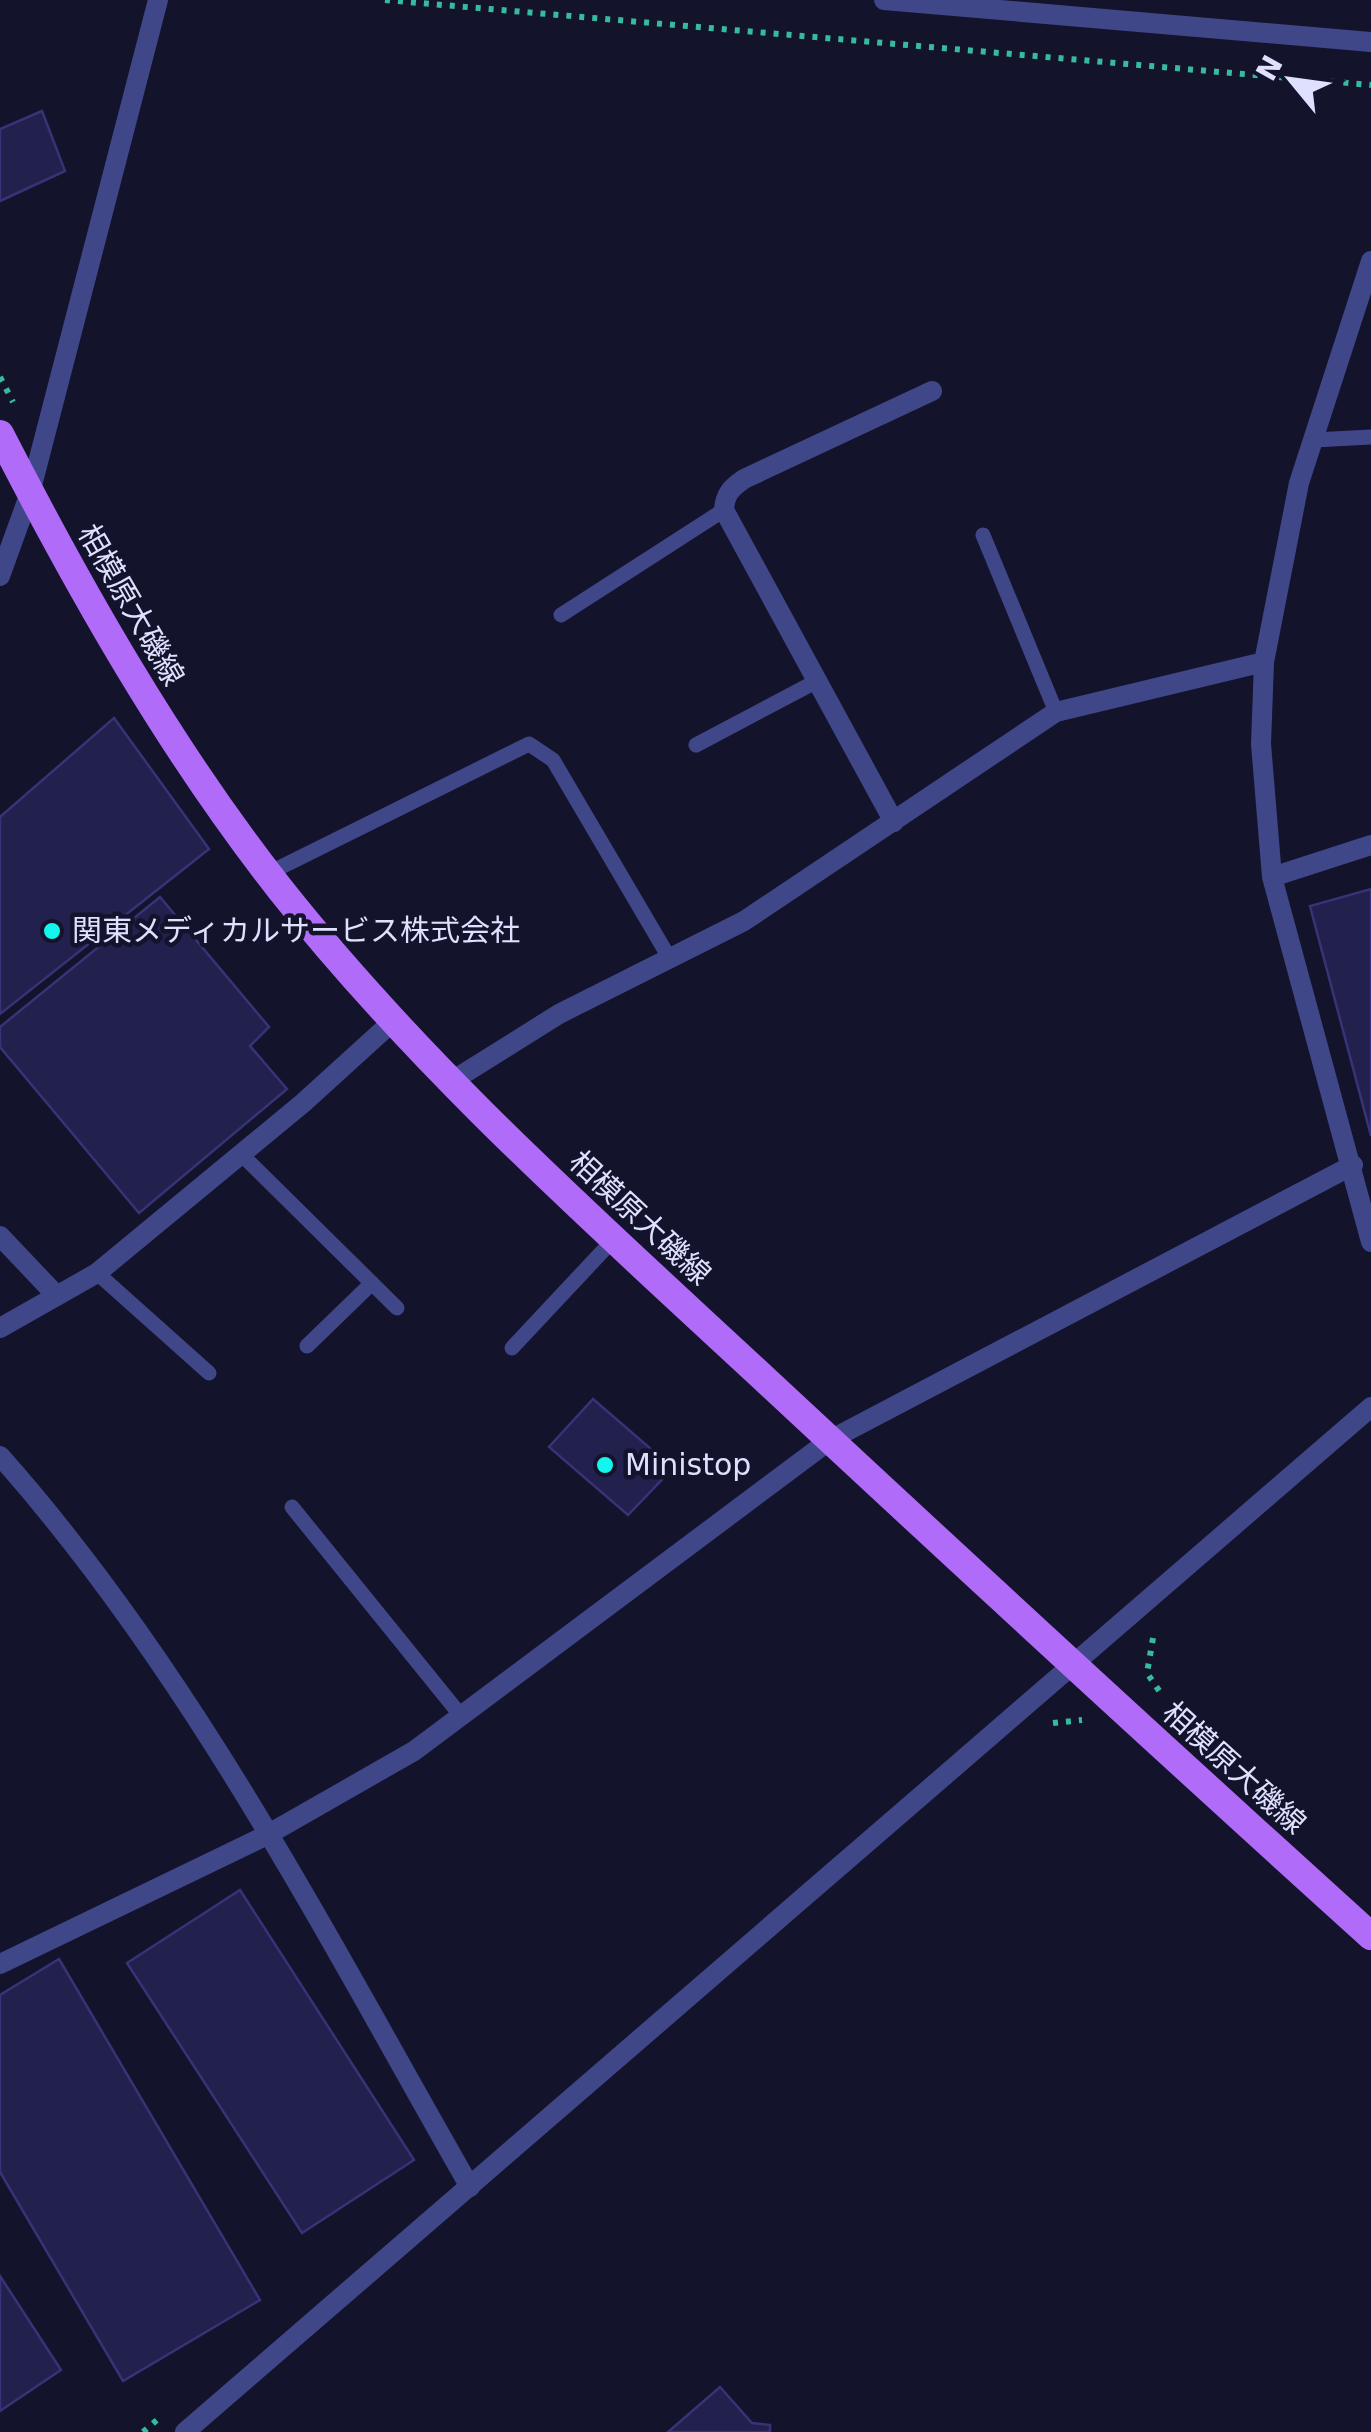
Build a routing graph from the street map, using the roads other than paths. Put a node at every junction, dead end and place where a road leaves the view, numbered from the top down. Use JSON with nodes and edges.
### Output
{"nodes":[{"id":1,"x":158,"y":0,"type":"edge"},
{"id":2,"x":884,"y":0,"type":"edge"},
{"id":3,"x":1371,"y":42,"type":"edge"},
{"id":4,"x":1371,"y":260,"type":"edge"},
{"id":5,"x":932,"y":391,"type":"dead end"},
{"id":6,"x":0,"y":434,"type":"edge"},
{"id":7,"x":1371,"y":437,"type":"edge"},
{"id":8,"x":1314,"y":440,"type":"junction"},
{"id":9,"x":30,"y":493,"type":"junction"},
{"id":10,"x":724,"y":510,"type":"junction"},
{"id":11,"x":983,"y":535,"type":"dead end"},
{"id":12,"x":0,"y":576,"type":"edge"},
{"id":13,"x":561,"y":615,"type":"dead end"},
{"id":14,"x":1264,"y":662,"type":"junction"},
{"id":15,"x":817,"y":681,"type":"junction"},
{"id":16,"x":1056,"y":712,"type":"junction"},
{"id":17,"x":696,"y":746,"type":"dead end"},
{"id":18,"x":894,"y":822,"type":"junction"},
{"id":19,"x":1371,"y":845,"type":"edge"},
{"id":20,"x":269,"y":874,"type":"junction"},
{"id":21,"x":1272,"y":877,"type":"junction"},
{"id":22,"x":670,"y":959,"type":"junction"},
{"id":23,"x":391,"y":1022,"type":"junction"},
{"id":24,"x":452,"y":1080,"type":"junction"},
{"id":25,"x":240,"y":1153,"type":"junction"},
{"id":26,"x":1352,"y":1165,"type":"junction"},
{"id":27,"x":0,"y":1236,"type":"edge"},
{"id":28,"x":614,"y":1239,"type":"junction"},
{"id":29,"x":1371,"y":1242,"type":"edge"},
{"id":30,"x":97,"y":1273,"type":"junction"},
{"id":31,"x":372,"y":1283,"type":"junction"},
{"id":32,"x":57,"y":1296,"type":"junction"},
{"id":33,"x":397,"y":1308,"type":"dead end"},
{"id":34,"x":0,"y":1328,"type":"edge"},
{"id":35,"x":307,"y":1346,"type":"dead end"},
{"id":36,"x":512,"y":1348,"type":"dead end"},
{"id":37,"x":209,"y":1373,"type":"dead end"},
{"id":38,"x":1371,"y":1407,"type":"edge"},
{"id":39,"x":830,"y":1440,"type":"junction"},
{"id":40,"x":0,"y":1456,"type":"edge"},
{"id":41,"x":292,"y":1507,"type":"dead end"},
{"id":42,"x":1075,"y":1665,"type":"junction"},
{"id":43,"x":462,"y":1717,"type":"junction"},
{"id":44,"x":267,"y":1835,"type":"junction"},
{"id":45,"x":1371,"y":1936,"type":"edge"},
{"id":46,"x":0,"y":1964,"type":"edge"},
{"id":47,"x":470,"y":2187,"type":"junction"},
{"id":48,"x":186,"y":2432,"type":"edge"}],
"edges":[{"from":1,"to":9,"type":"street"},
{"from":2,"to":3,"type":"street"},
{"from":4,"to":8,"type":"street"},
{"from":5,"to":10,"type":"street"},
{"from":6,"to":9,"type":"main road","name":"相模原大磯線"},
{"from":7,"to":8,"type":"lane"},
{"from":8,"to":14,"type":"street"},
{"from":9,"to":12,"type":"street"},
{"from":9,"to":20,"type":"main road","name":"相模原大磯線"},
{"from":10,"to":13,"type":"lane"},
{"from":10,"to":15,"type":"street"},
{"from":11,"to":16,"type":"lane"},
{"from":14,"to":16,"type":"street"},
{"from":14,"to":21,"type":"street"},
{"from":15,"to":17,"type":"lane"},
{"from":15,"to":18,"type":"street"},
{"from":16,"to":18,"type":"street"},
{"from":18,"to":22,"type":"street"},
{"from":19,"to":21,"type":"street"},
{"from":20,"to":22,"type":"lane"},
{"from":20,"to":23,"type":"main road","name":"相模原大磯線"},
{"from":21,"to":26,"type":"street"},
{"from":22,"to":24,"type":"street"},
{"from":23,"to":24,"type":"main road","name":"相模原大磯線"},
{"from":23,"to":25,"type":"street"},
{"from":24,"to":28,"type":"main road","name":"相模原大磯線"},
{"from":25,"to":30,"type":"street"},
{"from":25,"to":31,"type":"lane"},
{"from":26,"to":29,"type":"street"},
{"from":26,"to":39,"type":"street"},
{"from":27,"to":32,"type":"street"},
{"from":28,"to":36,"type":"lane"},
{"from":28,"to":39,"type":"main road","name":"相模原大磯線"},
{"from":30,"to":32,"type":"street"},
{"from":30,"to":37,"type":"lane"},
{"from":31,"to":33,"type":"lane"},
{"from":31,"to":35,"type":"lane"},
{"from":32,"to":34,"type":"street"},
{"from":38,"to":42,"type":"street"},
{"from":39,"to":42,"type":"main road","name":"相模原大磯線"},
{"from":39,"to":43,"type":"street"},
{"from":40,"to":44,"type":"street"},
{"from":41,"to":43,"type":"lane"},
{"from":42,"to":45,"type":"main road","name":"相模原大磯線"},
{"from":42,"to":47,"type":"street"},
{"from":43,"to":44,"type":"street"},
{"from":44,"to":46,"type":"street"},
{"from":44,"to":47,"type":"street"},
{"from":47,"to":48,"type":"street"}]}
